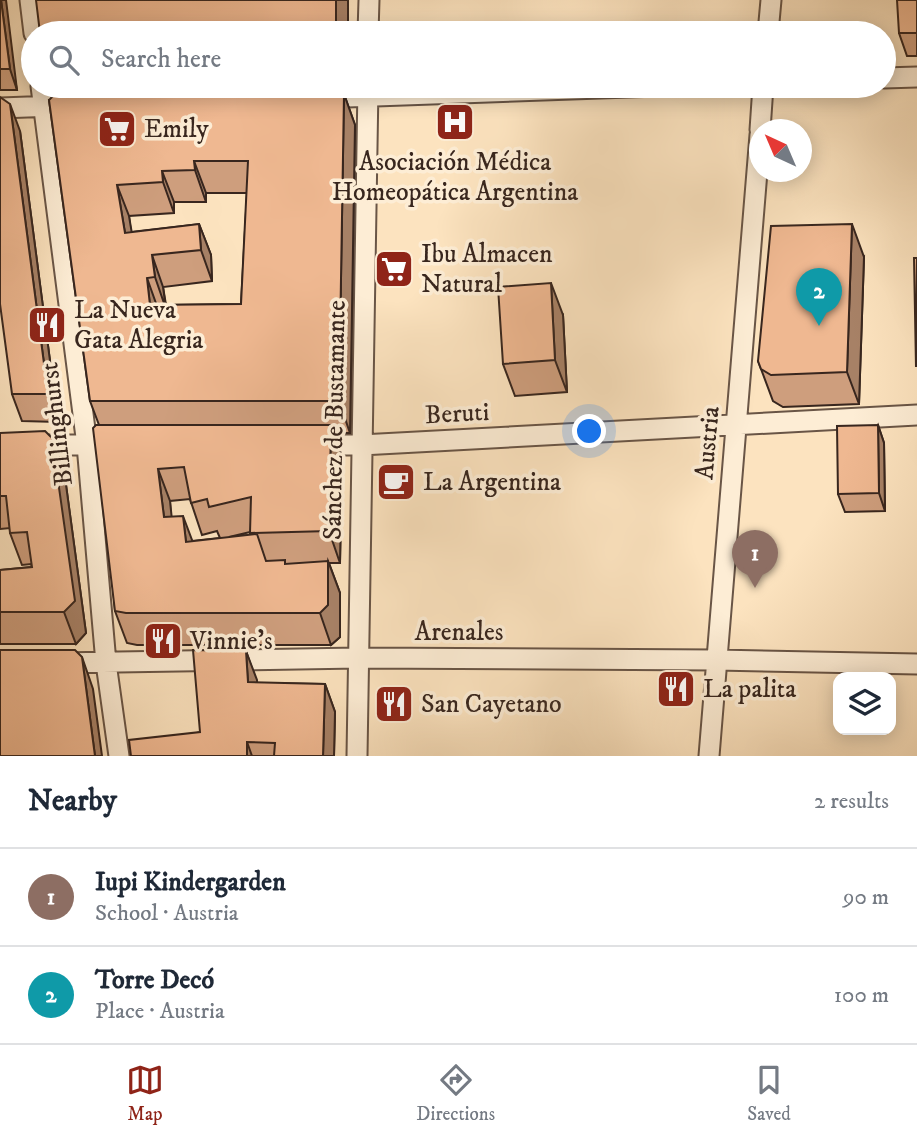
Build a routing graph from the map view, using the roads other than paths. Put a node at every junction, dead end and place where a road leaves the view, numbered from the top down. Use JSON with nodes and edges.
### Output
{"nodes":[{"id":1,"x":30,"y":0,"type":"edge"},
{"id":2,"x":369,"y":0,"type":"edge"},
{"id":3,"x":771,"y":0,"type":"edge"},
{"id":4,"x":33,"y":21,"type":"edge"},
{"id":5,"x":368,"y":21,"type":"edge"},
{"id":6,"x":769,"y":21,"type":"edge"},
{"id":7,"x":917,"y":77,"type":"edge"},
{"id":8,"x":896,"y":78,"type":"edge"},
{"id":9,"x":42,"y":98,"type":"edge"},
{"id":10,"x":308,"y":98,"type":"edge"},
{"id":11,"x":368,"y":98,"type":"edge"},
{"id":12,"x":763,"y":98,"type":"edge"},
{"id":13,"x":300,"y":99,"type":"edge"},
{"id":14,"x":70,"y":106,"type":"edge"},
{"id":15,"x":43,"y":107,"type":"junction"},
{"id":16,"x":0,"y":108,"type":"edge"},
{"id":17,"x":761,"y":119,"type":"edge"},
{"id":18,"x":756,"y":182,"type":"edge"},
{"id":19,"x":917,"y":415,"type":"edge"},
{"id":20,"x":736,"y":426,"type":"junction"},
{"id":21,"x":87,"y":444,"type":"junction"},
{"id":22,"x":0,"y":445,"type":"edge"},
{"id":23,"x":142,"y":445,"type":"edge"},
{"id":24,"x":293,"y":445,"type":"edge"},
{"id":25,"x":361,"y":446,"type":"junction"},
{"id":26,"x":358,"y":658,"type":"junction"},
{"id":27,"x":716,"y":660,"type":"junction"},
{"id":28,"x":40,"y":663,"type":"edge"},
{"id":29,"x":106,"y":663,"type":"junction"},
{"id":30,"x":917,"y":664,"type":"edge"},
{"id":31,"x":119,"y":756,"type":"edge"},
{"id":32,"x":357,"y":756,"type":"edge"},
{"id":33,"x":709,"y":756,"type":"edge"}],
"edges":[{"from":1,"to":4,"type":"street"},
{"from":2,"to":5,"type":"street"},
{"from":3,"to":6,"type":"street"},
{"from":7,"to":8,"type":"street"},
{"from":9,"to":15,"type":"street","name":"Billinghurst"},
{"from":10,"to":13,"type":"street"},
{"from":11,"to":25,"type":"street","name":"Sánchez de Bustamante"},
{"from":12,"to":17,"type":"street"},
{"from":14,"to":15,"type":"street"},
{"from":15,"to":16,"type":"street"},
{"from":15,"to":21,"type":"street","name":"Billinghurst"},
{"from":18,"to":20,"type":"street","name":"Austria"},
{"from":19,"to":20,"type":"street","name":"Beruti"},
{"from":20,"to":25,"type":"street","name":"Beruti"},
{"from":20,"to":27,"type":"street","name":"Austria"},
{"from":21,"to":22,"type":"street"},
{"from":21,"to":23,"type":"street"},
{"from":21,"to":29,"type":"street","name":"Billinghurst"},
{"from":24,"to":25,"type":"street","name":"Beruti"},
{"from":25,"to":26,"type":"street","name":"Sánchez de Bustamante"},
{"from":26,"to":27,"type":"street","name":"Arenales"},
{"from":26,"to":29,"type":"street","name":"Arenales"},
{"from":26,"to":32,"type":"street","name":"Sánchez de Bustamante"},
{"from":27,"to":30,"type":"street","name":"Arenales"},
{"from":27,"to":33,"type":"street","name":"Austria"},
{"from":28,"to":29,"type":"street","name":"Arenales"},
{"from":29,"to":31,"type":"street","name":"Billinghurst"}]}
